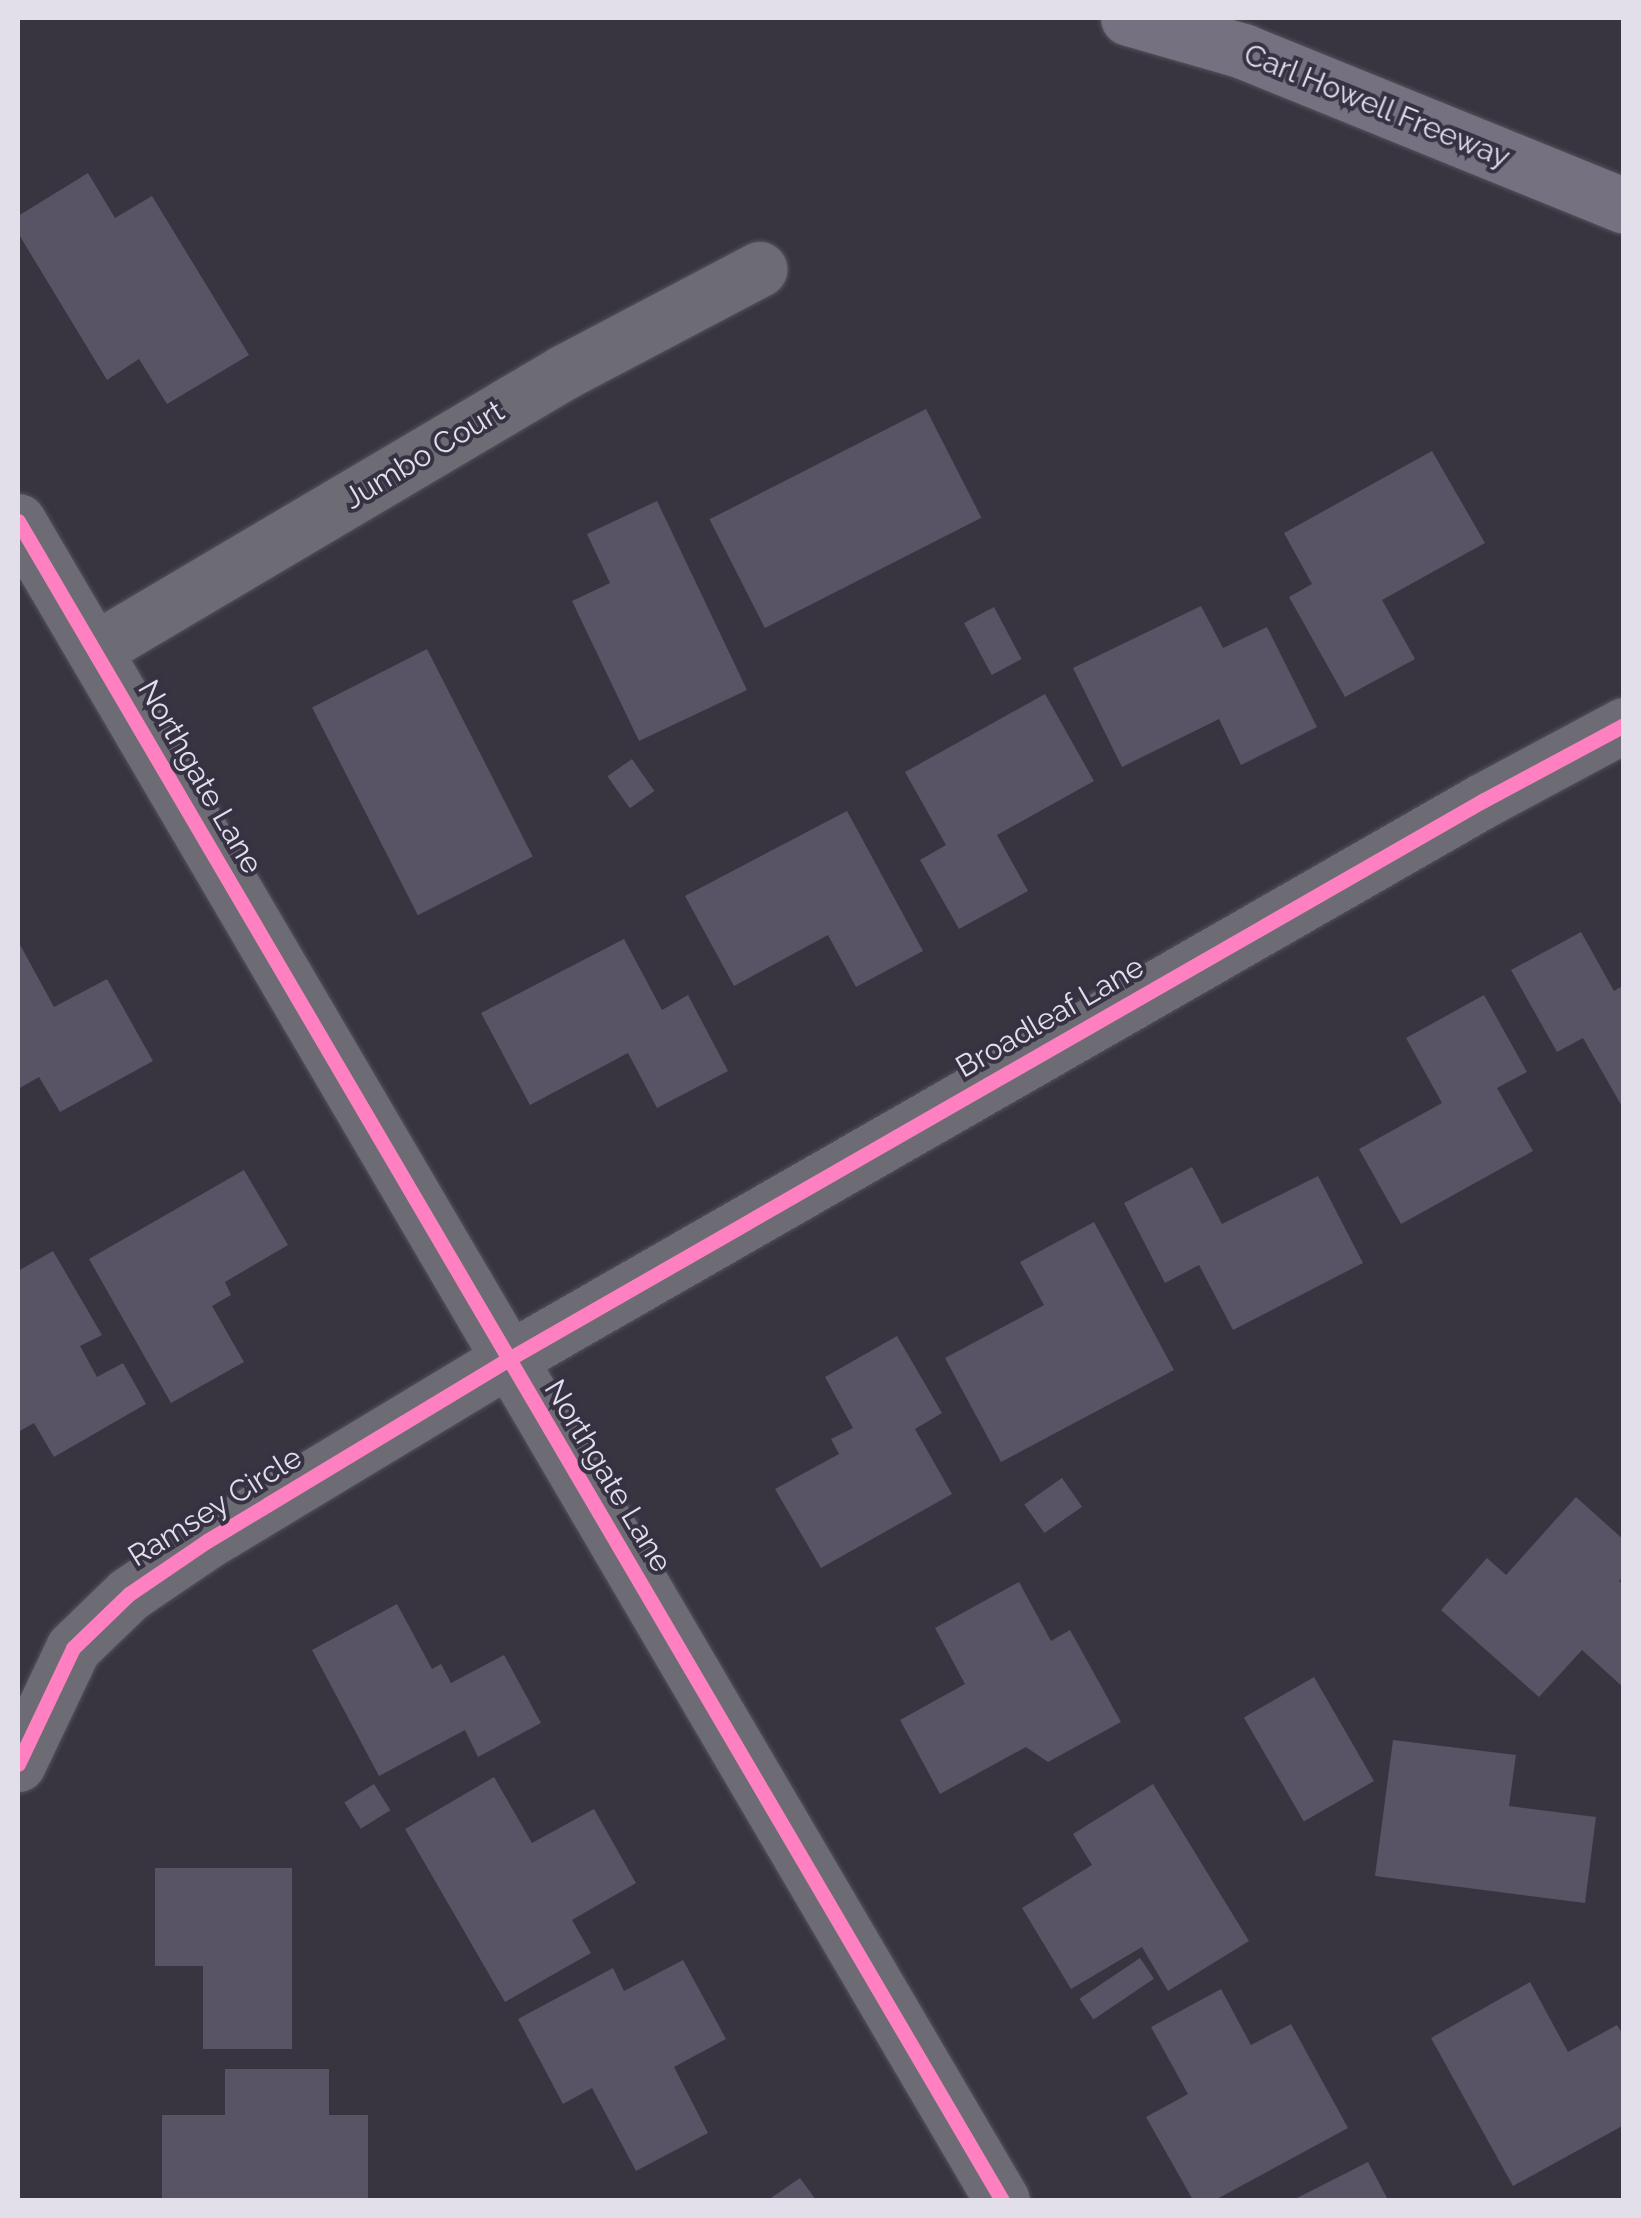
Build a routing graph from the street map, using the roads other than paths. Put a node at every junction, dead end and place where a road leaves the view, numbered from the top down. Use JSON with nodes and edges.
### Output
{"nodes":[{"id":1,"x":1128,"y":18,"type":"edge"},
{"id":2,"x":1624,"y":206,"type":"edge"},
{"id":3,"x":759,"y":269,"type":"dead end"},
{"id":4,"x":18,"y":521,"type":"edge"},
{"id":5,"x":94,"y":650,"type":"junction"},
{"id":6,"x":1624,"y":725,"type":"edge"},
{"id":7,"x":507,"y":1360,"type":"junction"},
{"id":8,"x":18,"y":1764,"type":"edge"},
{"id":9,"x":1002,"y":2200,"type":"edge"}],
"edges":[{"from":1,"to":2,"type":"highway","name":"Carl Howell Freeway"},
{"from":3,"to":5,"type":"street","name":"Jumbo Court"},
{"from":4,"to":5,"type":"street","name":"Northgate Lane"},
{"from":5,"to":7,"type":"street","name":"Northgate Lane"},
{"from":6,"to":7,"type":"street","name":"Broadleaf Lane"},
{"from":7,"to":8,"type":"street","name":"Ramsey Circle"},
{"from":7,"to":9,"type":"street","name":"Northgate Lane"}]}
